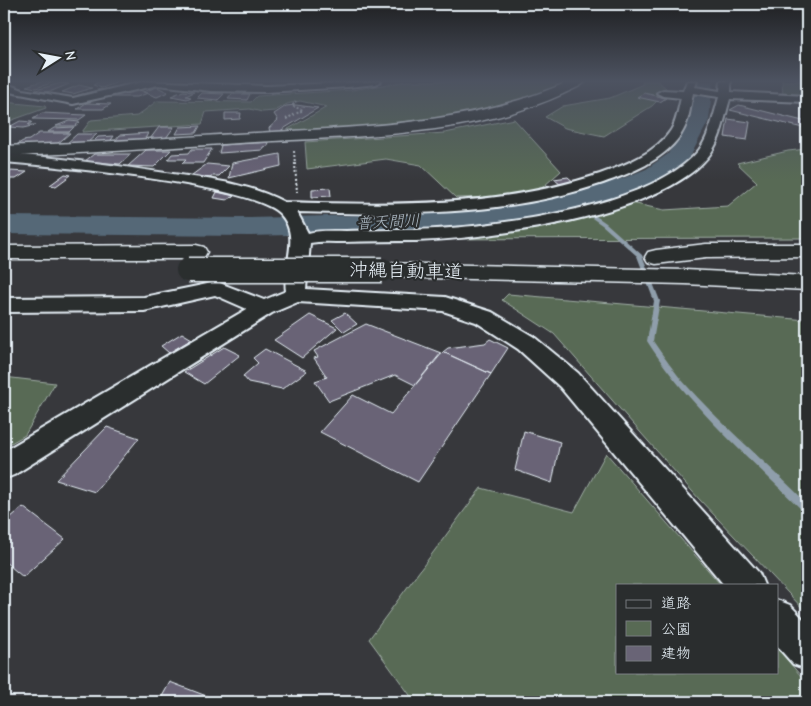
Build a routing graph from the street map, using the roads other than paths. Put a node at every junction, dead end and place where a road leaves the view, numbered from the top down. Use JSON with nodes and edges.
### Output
{"nodes":[{"id":1,"x":487,"y":114,"type":"edge"},
{"id":2,"x":681,"y":114,"type":"edge"},
{"id":3,"x":719,"y":114,"type":"edge"},
{"id":4,"x":4,"y":151,"type":"edge"},
{"id":5,"x":4,"y":158,"type":"edge"},
{"id":6,"x":288,"y":205,"type":"junction"},
{"id":7,"x":301,"y":239,"type":"junction"},
{"id":8,"x":807,"y":251,"type":"edge"},
{"id":9,"x":4,"y":253,"type":"edge"},
{"id":10,"x":656,"y":257,"type":"junction"},
{"id":11,"x":192,"y":261,"type":"junction"},
{"id":12,"x":382,"y":261,"type":"junction"},
{"id":13,"x":807,"y":264,"type":"edge"},
{"id":14,"x":4,"y":272,"type":"edge"},
{"id":15,"x":527,"y":272,"type":"junction"},
{"id":16,"x":807,"y":283,"type":"edge"},
{"id":17,"x":296,"y":295,"type":"junction"},
{"id":18,"x":807,"y":300,"type":"edge"},
{"id":19,"x":4,"y":305,"type":"edge"},
{"id":20,"x":264,"y":308,"type":"junction"},
{"id":21,"x":4,"y":466,"type":"edge"},
{"id":22,"x":746,"y":584,"type":"edge"},
{"id":23,"x":778,"y":619,"type":"edge"},
{"id":24,"x":807,"y":650,"type":"edge"}],
"edges":[{"from":1,"to":4,"type":"main road"},
{"from":2,"to":6,"type":"street"},
{"from":3,"to":7,"type":"street"},
{"from":5,"to":6,"type":"street"},
{"from":6,"to":7,"type":"street"},
{"from":7,"to":17,"type":"street"},
{"from":8,"to":10,"type":"main road"},
{"from":9,"to":11,"type":"main road","name":"沖縄自動車道"},
{"from":10,"to":12,"type":"main road","name":"沖縄自動車道"},
{"from":10,"to":13,"type":"main road","name":"沖縄自動車道"},
{"from":11,"to":12,"type":"main road","name":"沖縄自動車道","bridge":true},
{"from":11,"to":14,"type":"main road","name":"沖縄自動車道"},
{"from":12,"to":15,"type":"main road","name":"沖縄自動車道"},
{"from":15,"to":16,"type":"main road","name":"沖縄自動車道"},
{"from":15,"to":18,"type":"main road"},
{"from":17,"to":20,"type":"street"},
{"from":17,"to":22,"type":"street"},
{"from":19,"to":20,"type":"street"},
{"from":20,"to":21,"type":"street"},
{"from":23,"to":24,"type":"street"}]}
